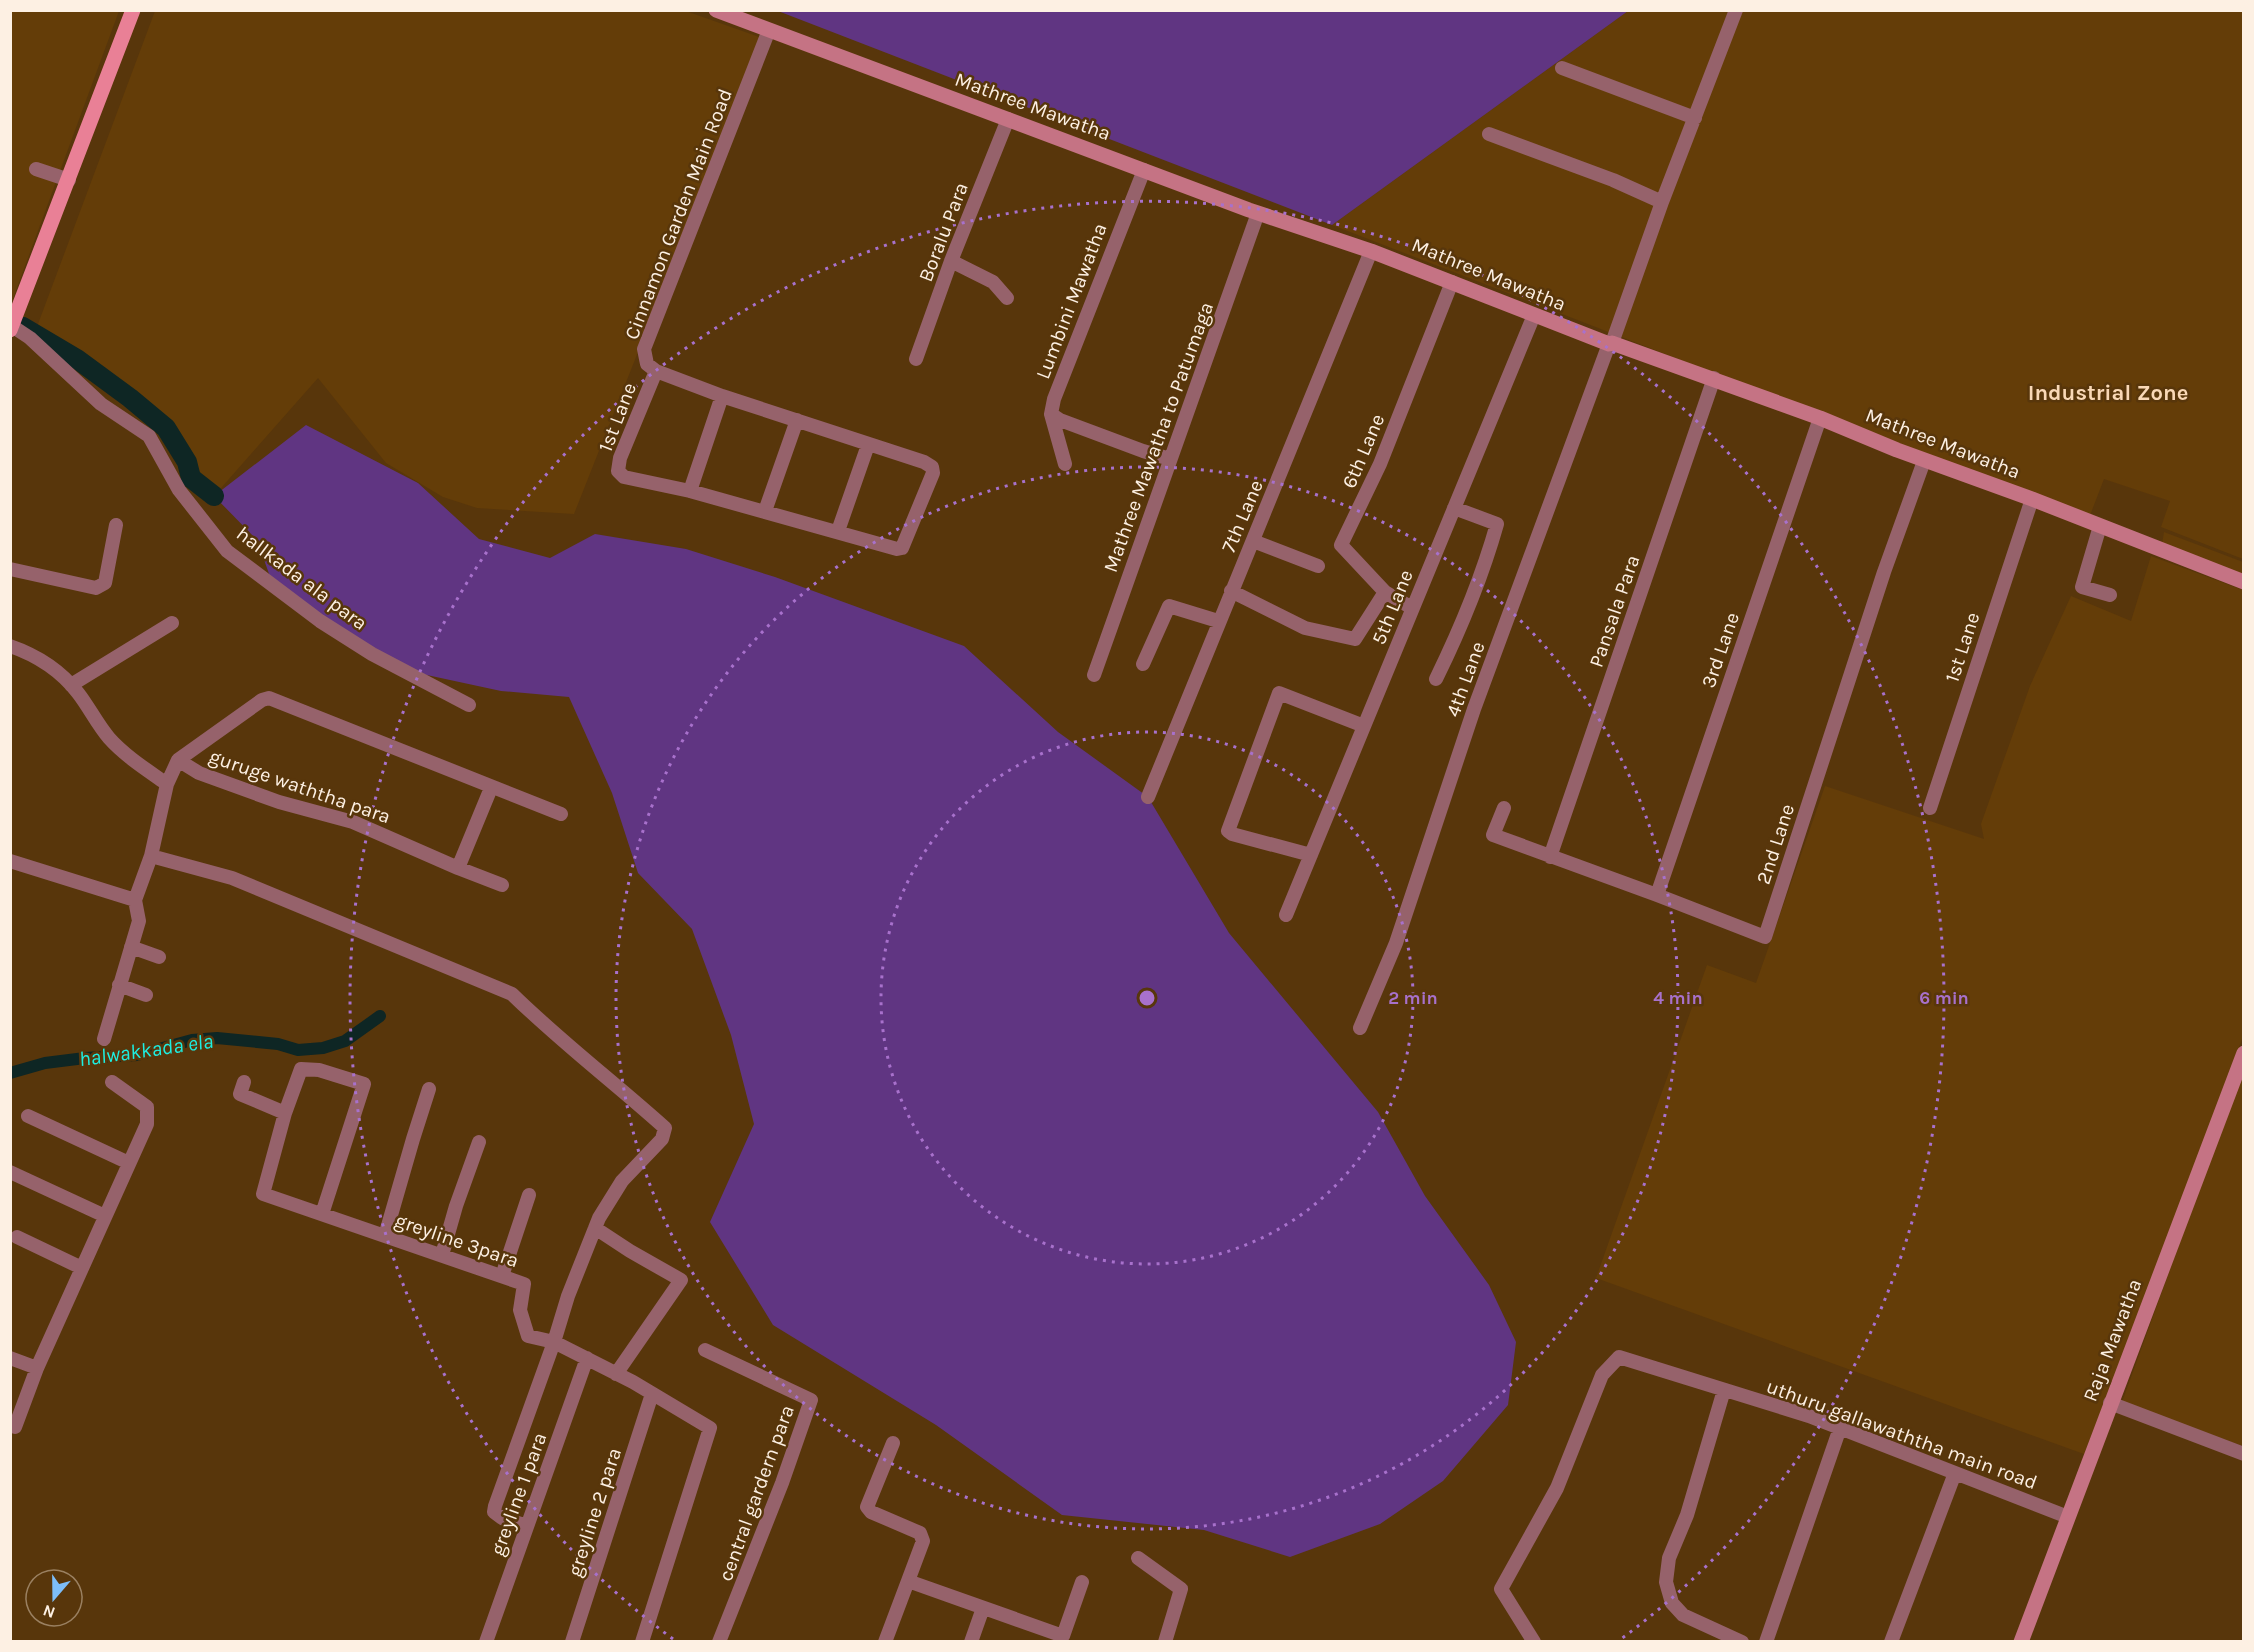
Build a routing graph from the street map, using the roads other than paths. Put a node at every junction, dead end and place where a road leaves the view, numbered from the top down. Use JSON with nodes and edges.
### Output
{"nodes":[{"id":1,"x":133,"y":10,"type":"edge"},
{"id":2,"x":716,"y":10,"type":"edge"},
{"id":3,"x":1736,"y":10,"type":"edge"},
{"id":4,"x":769,"y":30,"type":"junction"},
{"id":5,"x":1562,"y":68,"type":"dead end"},
{"id":6,"x":1695,"y":118,"type":"junction"},
{"id":7,"x":1008,"y":119,"type":"junction"},
{"id":8,"x":1489,"y":134,"type":"dead end"},
{"id":9,"x":36,"y":169,"type":"dead end"},
{"id":10,"x":1144,"y":170,"type":"junction"},
{"id":11,"x":69,"y":180,"type":"junction"},
{"id":12,"x":1662,"y":202,"type":"junction"},
{"id":13,"x":1258,"y":213,"type":"junction"},
{"id":14,"x":1371,"y":251,"type":"junction"},
{"id":15,"x":951,"y":261,"type":"junction"},
{"id":16,"x":1452,"y":282,"type":"junction"},
{"id":17,"x":1007,"y":298,"type":"dead end"},
{"id":18,"x":1534,"y":315,"type":"junction"},
{"id":19,"x":11,"y":328,"type":"edge"},
{"id":20,"x":1611,"y":343,"type":"junction"},
{"id":21,"x":916,"y":359,"type":"dead end"},
{"id":22,"x":656,"y":371,"type":"junction"},
{"id":23,"x":1714,"y":378,"type":"junction"},
{"id":24,"x":722,"y":396,"type":"junction"},
{"id":25,"x":1051,"y":414,"type":"junction"},
{"id":26,"x":1820,"y":418,"type":"junction"},
{"id":27,"x":796,"y":420,"type":"junction"},
{"id":28,"x":868,"y":445,"type":"junction"},
{"id":29,"x":1170,"y":459,"type":"junction"},
{"id":30,"x":1924,"y":461,"type":"junction"},
{"id":31,"x":1065,"y":464,"type":"dead end"},
{"id":32,"x":690,"y":491,"type":"junction"},
{"id":33,"x":2032,"y":499,"type":"junction"},
{"id":34,"x":1454,"y":508,"type":"junction"},
{"id":35,"x":765,"y":511,"type":"junction"},
{"id":36,"x":116,"y":525,"type":"dead end"},
{"id":37,"x":2100,"y":526,"type":"junction"},
{"id":38,"x":838,"y":531,"type":"junction"},
{"id":39,"x":1253,"y":541,"type":"junction"},
{"id":40,"x":1318,"y":566,"type":"dead end"},
{"id":41,"x":10,"y":570,"type":"edge"},
{"id":42,"x":2244,"y":582,"type":"edge"},
{"id":43,"x":1232,"y":591,"type":"junction"},
{"id":44,"x":1385,"y":592,"type":"junction"},
{"id":45,"x":2110,"y":595,"type":"dead end"},
{"id":46,"x":1412,"y":608,"type":"junction"},
{"id":47,"x":1218,"y":621,"type":"junction"},
{"id":48,"x":172,"y":623,"type":"dead end"},
{"id":49,"x":10,"y":646,"type":"edge"},
{"id":50,"x":1143,"y":664,"type":"dead end"},
{"id":51,"x":1094,"y":675,"type":"dead end"},
{"id":52,"x":1436,"y":679,"type":"dead end"},
{"id":53,"x":70,"y":685,"type":"junction"},
{"id":54,"x":470,"y":705,"type":"dead end"},
{"id":55,"x":1364,"y":726,"type":"junction"},
{"id":56,"x":178,"y":760,"type":"junction"},
{"id":57,"x":166,"y":784,"type":"junction"},
{"id":58,"x":491,"y":788,"type":"junction"},
{"id":59,"x":1148,"y":797,"type":"dead end"},
{"id":60,"x":1504,"y":808,"type":"dead end"},
{"id":61,"x":1930,"y":808,"type":"dead end"},
{"id":62,"x":561,"y":814,"type":"dead end"},
{"id":63,"x":1311,"y":855,"type":"junction"},
{"id":64,"x":151,"y":856,"type":"junction"},
{"id":65,"x":1550,"y":857,"type":"junction"},
{"id":66,"x":10,"y":861,"type":"edge"},
{"id":67,"x":458,"y":868,"type":"junction"},
{"id":68,"x":502,"y":885,"type":"dead end"},
{"id":69,"x":1657,"y":895,"type":"junction"},
{"id":70,"x":135,"y":900,"type":"junction"},
{"id":71,"x":1286,"y":915,"type":"dead end"},
{"id":72,"x":131,"y":948,"type":"junction"},
{"id":73,"x":159,"y":957,"type":"dead end"},
{"id":74,"x":119,"y":985,"type":"junction"},
{"id":75,"x":146,"y":995,"type":"dead end"},
{"id":76,"x":1360,"y":1028,"type":"dead end"},
{"id":77,"x":104,"y":1039,"type":"dead end"},
{"id":78,"x":2244,"y":1053,"type":"edge"},
{"id":79,"x":112,"y":1082,"type":"dead end"},
{"id":80,"x":244,"y":1082,"type":"dead end"},
{"id":81,"x":429,"y":1089,"type":"dead end"},
{"id":82,"x":285,"y":1113,"type":"junction"},
{"id":83,"x":28,"y":1116,"type":"dead end"},
{"id":84,"x":479,"y":1142,"type":"dead end"},
{"id":85,"x":129,"y":1163,"type":"junction"},
{"id":86,"x":10,"y":1172,"type":"edge"},
{"id":87,"x":529,"y":1195,"type":"dead end"},
{"id":88,"x":322,"y":1214,"type":"junction"},
{"id":89,"x":105,"y":1216,"type":"junction"},
{"id":90,"x":595,"y":1228,"type":"junction"},
{"id":91,"x":385,"y":1236,"type":"junction"},
{"id":92,"x":17,"y":1237,"type":"dead end"},
{"id":93,"x":442,"y":1256,"type":"junction"},
{"id":94,"x":82,"y":1268,"type":"junction"},
{"id":95,"x":502,"y":1276,"type":"junction"},
{"id":96,"x":554,"y":1342,"type":"junction"},
{"id":97,"x":705,"y":1350,"type":"dead end"},
{"id":98,"x":10,"y":1358,"type":"edge"},
{"id":99,"x":587,"y":1358,"type":"junction"},
{"id":100,"x":37,"y":1368,"type":"junction"},
{"id":101,"x":616,"y":1374,"type":"junction"},
{"id":102,"x":1724,"y":1390,"type":"junction"},
{"id":103,"x":652,"y":1394,"type":"junction"},
{"id":104,"x":2110,"y":1403,"type":"junction"},
{"id":105,"x":15,"y":1427,"type":"dead end"},
{"id":106,"x":1840,"y":1428,"type":"junction"},
{"id":107,"x":893,"y":1443,"type":"dead end"},
{"id":108,"x":2244,"y":1454,"type":"edge"},
{"id":109,"x":1955,"y":1473,"type":"junction"},
{"id":110,"x":2068,"y":1517,"type":"junction"},
{"id":111,"x":527,"y":1526,"type":"junction"},
{"id":112,"x":1138,"y":1558,"type":"dead end"},
{"id":113,"x":908,"y":1581,"type":"junction"},
{"id":114,"x":1082,"y":1582,"type":"dead end"},
{"id":115,"x":983,"y":1608,"type":"junction"},
{"id":116,"x":1062,"y":1639,"type":"edge"},
{"id":117,"x":486,"y":1641,"type":"edge"},
{"id":118,"x":572,"y":1641,"type":"edge"},
{"id":119,"x":642,"y":1641,"type":"edge"},
{"id":120,"x":719,"y":1641,"type":"edge"},
{"id":121,"x":885,"y":1641,"type":"edge"},
{"id":122,"x":971,"y":1641,"type":"edge"},
{"id":123,"x":1165,"y":1641,"type":"edge"},
{"id":124,"x":1534,"y":1641,"type":"edge"},
{"id":125,"x":1742,"y":1641,"type":"edge"},
{"id":126,"x":1766,"y":1641,"type":"edge"},
{"id":127,"x":1891,"y":1641,"type":"edge"},
{"id":128,"x":2021,"y":1641,"type":"edge"}],
"edges":[{"from":1,"to":11,"type":"main road"},
{"from":2,"to":4,"type":"street","name":"Mathree Mawatha"},
{"from":3,"to":6,"type":"street","name":"4th Lane"},
{"from":4,"to":7,"type":"street","name":"Mathree Mawatha"},
{"from":4,"to":22,"type":"street","name":"Cinnamon Garden Main Road"},
{"from":5,"to":6,"type":"street"},
{"from":6,"to":12,"type":"street","name":"4th Lane"},
{"from":7,"to":10,"type":"street","name":"Mathree Mawatha"},
{"from":7,"to":15,"type":"street","name":"Boralu Para"},
{"from":8,"to":12,"type":"street"},
{"from":9,"to":11,"type":"street"},
{"from":10,"to":13,"type":"street","name":"Mathree Mawatha"},
{"from":10,"to":25,"type":"street","name":"Lumbini Mawatha"},
{"from":11,"to":19,"type":"main road"},
{"from":12,"to":20,"type":"street","name":"4th Lane"},
{"from":13,"to":14,"type":"street","name":"Mathree Mawatha"},
{"from":13,"to":29,"type":"street","name":"Mathree Mawatha to Patumaga"},
{"from":14,"to":16,"type":"street","name":"Mathree Mawatha"},
{"from":14,"to":39,"type":"street","name":"7th Lane"},
{"from":15,"to":17,"type":"street"},
{"from":15,"to":21,"type":"street","name":"Boralu Para"},
{"from":16,"to":18,"type":"street","name":"Mathree Mawatha"},
{"from":16,"to":44,"type":"street","name":"6th Lane"},
{"from":18,"to":20,"type":"street","name":"Mathree Mawatha"},
{"from":18,"to":34,"type":"street","name":"5th Lane"},
{"from":19,"to":54,"type":"street","name":"hallkada ala para"},
{"from":20,"to":23,"type":"street","name":"Mathree Mawatha"},
{"from":20,"to":76,"type":"street","name":"4th Lane"},
{"from":22,"to":24,"type":"street"},
{"from":22,"to":32,"type":"street","name":"1st Lane"},
{"from":23,"to":26,"type":"street","name":"Mathree Mawatha"},
{"from":23,"to":65,"type":"street","name":"Pansala Para"},
{"from":24,"to":27,"type":"street"},
{"from":24,"to":32,"type":"street"},
{"from":25,"to":29,"type":"street"},
{"from":25,"to":31,"type":"street"},
{"from":26,"to":30,"type":"street","name":"Mathree Mawatha"},
{"from":26,"to":69,"type":"street","name":"3rd Lane"},
{"from":27,"to":28,"type":"street"},
{"from":27,"to":35,"type":"street"},
{"from":28,"to":38,"type":"street"},
{"from":28,"to":38,"type":"street"},
{"from":29,"to":51,"type":"street","name":"Mathree Mawatha to Patumaga"},
{"from":30,"to":33,"type":"street","name":"Mathree Mawatha"},
{"from":30,"to":69,"type":"street","name":"2nd Lane"},
{"from":32,"to":35,"type":"street"},
{"from":33,"to":37,"type":"street","name":"Mathree Mawatha"},
{"from":33,"to":61,"type":"street","name":"1st Lane"},
{"from":34,"to":46,"type":"street","name":"5th Lane"},
{"from":34,"to":52,"type":"street"},
{"from":35,"to":38,"type":"street"},
{"from":36,"to":41,"type":"street"},
{"from":37,"to":42,"type":"street","name":"Mathree Mawatha"},
{"from":37,"to":45,"type":"street"},
{"from":39,"to":40,"type":"street"},
{"from":39,"to":43,"type":"street","name":"7th Lane"},
{"from":43,"to":44,"type":"street"},
{"from":43,"to":47,"type":"street","name":"7th Lane"},
{"from":44,"to":46,"type":"street","name":"6th Lane"},
{"from":46,"to":55,"type":"street","name":"5th Lane"},
{"from":47,"to":50,"type":"street"},
{"from":47,"to":59,"type":"street","name":"7th Lane"},
{"from":48,"to":53,"type":"street"},
{"from":49,"to":53,"type":"street"},
{"from":53,"to":57,"type":"street"},
{"from":55,"to":63,"type":"street","name":"5th Lane"},
{"from":55,"to":63,"type":"street"},
{"from":56,"to":57,"type":"street","name":"guruge waththa para"},
{"from":56,"to":58,"type":"street"},
{"from":56,"to":67,"type":"street","name":"guruge waththa para"},
{"from":57,"to":64,"type":"street","name":"guruge waththa para"},
{"from":58,"to":62,"type":"street"},
{"from":58,"to":67,"type":"street"},
{"from":60,"to":65,"type":"street","name":"2nd Lane"},
{"from":63,"to":71,"type":"street","name":"5th Lane"},
{"from":64,"to":70,"type":"street","name":"guruge waththa para"},
{"from":64,"to":90,"type":"street"},
{"from":65,"to":69,"type":"street","name":"2nd Lane"},
{"from":66,"to":70,"type":"street"},
{"from":67,"to":68,"type":"street","name":"guruge waththa para"},
{"from":70,"to":72,"type":"street"},
{"from":72,"to":73,"type":"street"},
{"from":72,"to":74,"type":"street"},
{"from":74,"to":75,"type":"street"},
{"from":74,"to":77,"type":"street"},
{"from":78,"to":104,"type":"street","name":"Raja Mawatha"},
{"from":79,"to":85,"type":"street"},
{"from":80,"to":82,"type":"street"},
{"from":81,"to":91,"type":"street"},
{"from":82,"to":88,"type":"street","name":"greyline 3para"},
{"from":82,"to":88,"type":"street"},
{"from":83,"to":85,"type":"street"},
{"from":84,"to":93,"type":"street"},
{"from":85,"to":89,"type":"street"},
{"from":86,"to":89,"type":"street"},
{"from":87,"to":95,"type":"street"},
{"from":88,"to":91,"type":"street","name":"greyline 3para"},
{"from":89,"to":94,"type":"street"},
{"from":90,"to":96,"type":"street"},
{"from":90,"to":101,"type":"street"},
{"from":91,"to":93,"type":"street","name":"greyline 3para"},
{"from":92,"to":94,"type":"street"},
{"from":93,"to":95,"type":"street","name":"greyline 3para"},
{"from":94,"to":100,"type":"street"},
{"from":95,"to":96,"type":"street","name":"greyline 3para"},
{"from":96,"to":99,"type":"street","name":"greyline 3para"},
{"from":96,"to":111,"type":"street"},
{"from":97,"to":120,"type":"street","name":"central gardern para"},
{"from":98,"to":100,"type":"street"},
{"from":99,"to":101,"type":"street","name":"greyline 3para"},
{"from":99,"to":111,"type":"street","name":"greyline 1 para"},
{"from":100,"to":105,"type":"street"},
{"from":101,"to":103,"type":"street","name":"greyline 3para"},
{"from":102,"to":106,"type":"street","name":"uthuru gallawaththa main road"},
{"from":102,"to":124,"type":"street","name":"uthuru gallawaththa main road"},
{"from":102,"to":125,"type":"street"},
{"from":103,"to":118,"type":"street","name":"greyline 2 para"},
{"from":103,"to":119,"type":"street","name":"greyline 3para"},
{"from":104,"to":108,"type":"street"},
{"from":104,"to":110,"type":"street","name":"Raja Mawatha"},
{"from":106,"to":109,"type":"street","name":"uthuru gallawaththa main road"},
{"from":106,"to":126,"type":"street"},
{"from":107,"to":113,"type":"street"},
{"from":109,"to":110,"type":"street","name":"uthuru gallawaththa main road"},
{"from":109,"to":127,"type":"street"},
{"from":110,"to":128,"type":"street","name":"Raja Mawatha"},
{"from":111,"to":117,"type":"street","name":"greyline 1 para"},
{"from":112,"to":123,"type":"street"},
{"from":113,"to":115,"type":"street"},
{"from":113,"to":121,"type":"street"},
{"from":114,"to":116,"type":"street"},
{"from":115,"to":116,"type":"street"},
{"from":115,"to":122,"type":"street"}]}
